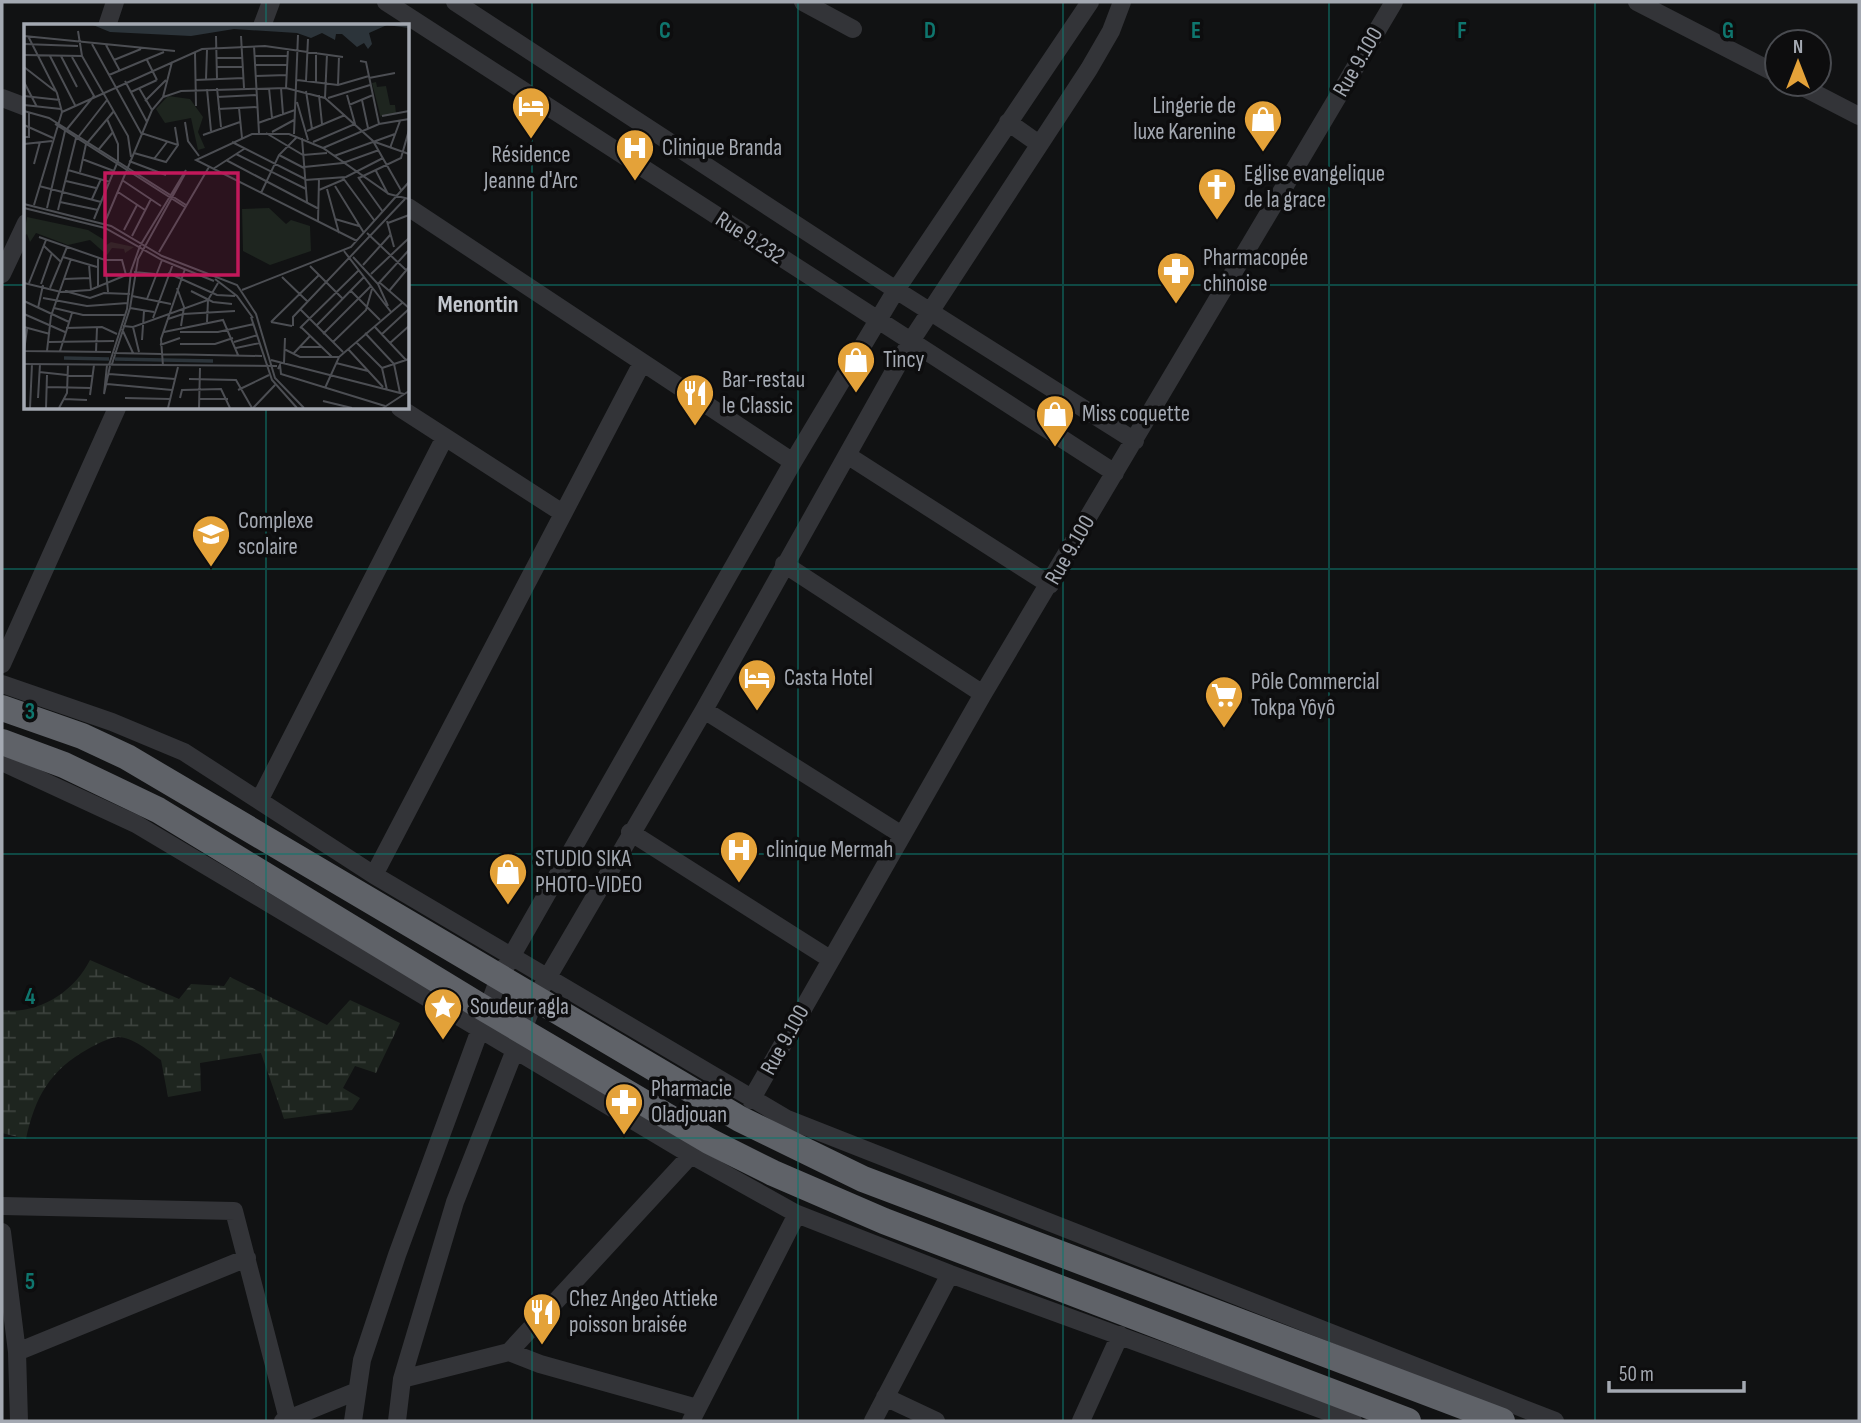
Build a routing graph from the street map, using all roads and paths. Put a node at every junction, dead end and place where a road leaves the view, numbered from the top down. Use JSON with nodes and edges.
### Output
{"nodes":[{"id":1,"x":115,"y":2,"type":"edge"},
{"id":2,"x":271,"y":2,"type":"edge"},
{"id":3,"x":386,"y":2,"type":"edge"},
{"id":4,"x":455,"y":2,"type":"edge"},
{"id":5,"x":803,"y":2,"type":"edge"},
{"id":6,"x":1090,"y":2,"type":"edge"},
{"id":7,"x":1122,"y":2,"type":"edge"},
{"id":8,"x":1394,"y":2,"type":"edge"},
{"id":9,"x":1637,"y":2,"type":"edge"},
{"id":10,"x":108,"y":24,"type":"edge"},
{"id":11,"x":263,"y":24,"type":"edge"},
{"id":12,"x":853,"y":29,"type":"dead end"},
{"id":13,"x":1763,"y":67,"type":"edge"},
{"id":14,"x":2,"y":98,"type":"edge"},
{"id":15,"x":1824,"y":98,"type":"edge"},
{"id":16,"x":24,"y":106,"type":"edge"},
{"id":17,"x":1859,"y":116,"type":"edge"},
{"id":18,"x":1007,"y":122,"type":"junction"},
{"id":19,"x":1039,"y":144,"type":"junction"},
{"id":20,"x":410,"y":208,"type":"edge"},
{"id":21,"x":24,"y":227,"type":"edge"},
{"id":22,"x":2,"y":274,"type":"edge"},
{"id":23,"x":896,"y":290,"type":"junction"},
{"id":24,"x":931,"y":310,"type":"junction"},
{"id":25,"x":879,"y":321,"type":"junction"},
{"id":26,"x":911,"y":341,"type":"junction"},
{"id":27,"x":642,"y":363,"type":"junction"},
{"id":28,"x":116,"y":410,"type":"edge"},
{"id":29,"x":403,"y":410,"type":"edge"},
{"id":30,"x":445,"y":437,"type":"junction"},
{"id":31,"x":1135,"y":441,"type":"junction"},
{"id":32,"x":847,"y":455,"type":"junction"},
{"id":33,"x":793,"y":462,"type":"junction"},
{"id":34,"x":1115,"y":472,"type":"junction"},
{"id":35,"x":561,"y":512,"type":"junction"},
{"id":36,"x":785,"y":564,"type":"junction"},
{"id":37,"x":1050,"y":586,"type":"junction"},
{"id":38,"x":2,"y":664,"type":"edge"},
{"id":39,"x":2,"y":684,"type":"edge"},
{"id":40,"x":983,"y":694,"type":"junction"},
{"id":41,"x":2,"y":708,"type":"edge"},
{"id":42,"x":704,"y":710,"type":"junction"},
{"id":43,"x":2,"y":742,"type":"edge"},
{"id":44,"x":2,"y":762,"type":"edge"},
{"id":45,"x":260,"y":799,"type":"junction"},
{"id":46,"x":631,"y":832,"type":"junction"},
{"id":47,"x":902,"y":835,"type":"junction"},
{"id":48,"x":374,"y":875,"type":"junction"},
{"id":49,"x":830,"y":959,"type":"junction"},
{"id":50,"x":505,"y":968,"type":"junction"},
{"id":51,"x":541,"y":988,"type":"junction"},
{"id":52,"x":483,"y":1018,"type":"junction"},
{"id":53,"x":520,"y":1040,"type":"junction"},
{"id":54,"x":751,"y":1100,"type":"junction"},
{"id":55,"x":691,"y":1155,"type":"junction"},
{"id":56,"x":2,"y":1206,"type":"edge"},
{"id":57,"x":797,"y":1214,"type":"junction"},
{"id":58,"x":2,"y":1232,"type":"edge"},
{"id":59,"x":247,"y":1258,"type":"junction"},
{"id":60,"x":950,"y":1274,"type":"junction"},
{"id":61,"x":1120,"y":1335,"type":"junction"},
{"id":62,"x":17,"y":1352,"type":"junction"},
{"id":63,"x":509,"y":1352,"type":"junction"},
{"id":64,"x":402,"y":1379,"type":"junction"},
{"id":65,"x":357,"y":1391,"type":"junction"},
{"id":66,"x":885,"y":1397,"type":"junction"},
{"id":67,"x":694,"y":1415,"type":"edge"},
{"id":68,"x":286,"y":1420,"type":"edge"},
{"id":69,"x":19,"y":1421,"type":"edge"},
{"id":70,"x":353,"y":1421,"type":"edge"},
{"id":71,"x":397,"y":1421,"type":"edge"},
{"id":72,"x":873,"y":1421,"type":"edge"},
{"id":73,"x":936,"y":1421,"type":"edge"},
{"id":74,"x":1082,"y":1421,"type":"edge"},
{"id":75,"x":1353,"y":1421,"type":"edge"},
{"id":76,"x":1408,"y":1421,"type":"edge"},
{"id":77,"x":1502,"y":1421,"type":"edge"},
{"id":78,"x":1555,"y":1421,"type":"edge"}],
"edges":[{"from":1,"to":10,"type":"street"},
{"from":2,"to":11,"type":"street"},
{"from":3,"to":25,"type":"street","name":"Rue 9.232"},
{"from":4,"to":23,"type":"street","name":"Rue 9.232"},
{"from":5,"to":12,"type":"street"},
{"from":6,"to":18,"type":"street"},
{"from":7,"to":19,"type":"street"},
{"from":8,"to":31,"type":"street","name":"Rue 9.100"},
{"from":9,"to":13,"type":"street"},
{"from":14,"to":16,"type":"street"},
{"from":15,"to":17,"type":"street"},
{"from":18,"to":19,"type":"street"},
{"from":18,"to":23,"type":"street"},
{"from":19,"to":24,"type":"street"},
{"from":20,"to":27,"type":"street"},
{"from":21,"to":22,"type":"street"},
{"from":23,"to":24,"type":"street","name":"Rue 9.232"},
{"from":23,"to":25,"type":"street"},
{"from":24,"to":26,"type":"street"},
{"from":24,"to":31,"type":"street","name":"Rue 9.232"},
{"from":25,"to":26,"type":"street","name":"Rue 9.232"},
{"from":25,"to":33,"type":"street"},
{"from":26,"to":32,"type":"street"},
{"from":26,"to":34,"type":"street","name":"Rue 9.232"},
{"from":27,"to":33,"type":"street"},
{"from":27,"to":35,"type":"street"},
{"from":28,"to":38,"type":"street"},
{"from":29,"to":30,"type":"street"},
{"from":30,"to":35,"type":"street"},
{"from":30,"to":45,"type":"street"},
{"from":31,"to":34,"type":"street","name":"Rue 9.100"},
{"from":32,"to":36,"type":"street"},
{"from":32,"to":37,"type":"street"},
{"from":33,"to":50,"type":"street"},
{"from":34,"to":37,"type":"street","name":"Rue 9.100"},
{"from":35,"to":48,"type":"street"},
{"from":36,"to":40,"type":"street"},
{"from":36,"to":42,"type":"street"},
{"from":37,"to":40,"type":"street","name":"Rue 9.100"},
{"from":39,"to":45,"type":"street"},
{"from":40,"to":47,"type":"street","name":"Rue 9.100"},
{"from":41,"to":50,"type":"highway"},
{"from":42,"to":46,"type":"street"},
{"from":42,"to":47,"type":"street"},
{"from":43,"to":52,"type":"highway"},
{"from":44,"to":52,"type":"street"},
{"from":45,"to":48,"type":"street"},
{"from":46,"to":49,"type":"street"},
{"from":46,"to":51,"type":"street"},
{"from":47,"to":49,"type":"street","name":"Rue 9.100"},
{"from":48,"to":50,"type":"street"},
{"from":49,"to":54,"type":"street","name":"Rue 9.100"},
{"from":50,"to":51,"type":"highway"},
{"from":50,"to":52,"type":"street"},
{"from":51,"to":53,"type":"street"},
{"from":51,"to":54,"type":"street"},
{"from":51,"to":77,"type":"highway"},
{"from":52,"to":53,"type":"highway"},
{"from":52,"to":65,"type":"street"},
{"from":53,"to":55,"type":"street"},
{"from":53,"to":64,"type":"street"},
{"from":53,"to":76,"type":"highway"},
{"from":54,"to":78,"type":"street"},
{"from":55,"to":57,"type":"street"},
{"from":55,"to":63,"type":"street"},
{"from":56,"to":59,"type":"street"},
{"from":57,"to":60,"type":"street"},
{"from":57,"to":67,"type":"street"},
{"from":58,"to":62,"type":"street"},
{"from":59,"to":62,"type":"street"},
{"from":59,"to":68,"type":"street"},
{"from":60,"to":61,"type":"street"},
{"from":60,"to":66,"type":"street"},
{"from":61,"to":74,"type":"street"},
{"from":61,"to":75,"type":"street"},
{"from":62,"to":69,"type":"street"},
{"from":63,"to":64,"type":"street"},
{"from":63,"to":67,"type":"street"},
{"from":64,"to":71,"type":"street"},
{"from":65,"to":68,"type":"street"},
{"from":65,"to":70,"type":"street"},
{"from":66,"to":72,"type":"street"},
{"from":66,"to":73,"type":"street"}]}
